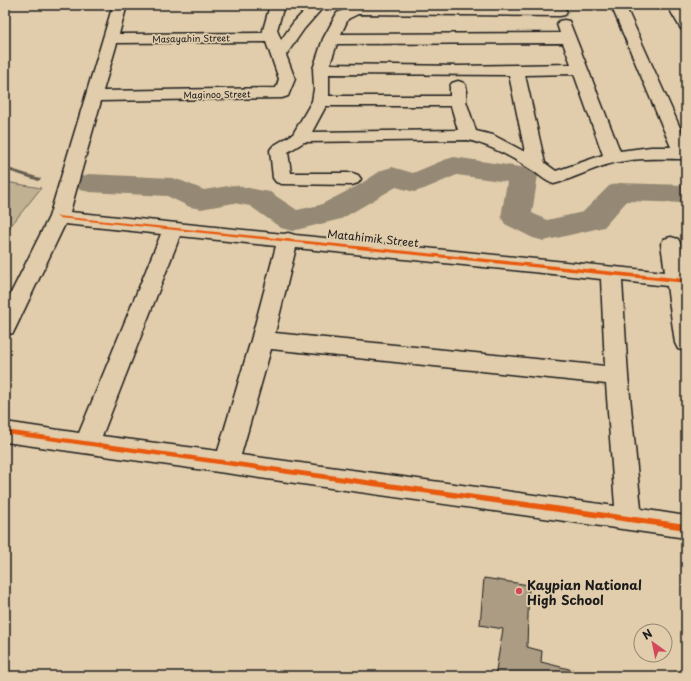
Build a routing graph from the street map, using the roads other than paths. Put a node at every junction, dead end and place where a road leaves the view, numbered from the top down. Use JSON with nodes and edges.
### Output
{"nodes":[{"id":1,"x":120,"y":5,"type":"edge"},
{"id":2,"x":277,"y":5,"type":"edge"},
{"id":3,"x":318,"y":5,"type":"edge"},
{"id":4,"x":618,"y":5,"type":"edge"},
{"id":5,"x":674,"y":5,"type":"edge"},
{"id":6,"x":362,"y":7,"type":"edge"},
{"id":7,"x":561,"y":8,"type":"edge"},
{"id":8,"x":686,"y":26,"type":"edge"},
{"id":9,"x":272,"y":37,"type":"junction"},
{"id":10,"x":568,"y":38,"type":"junction"},
{"id":11,"x":110,"y":39,"type":"junction"},
{"id":12,"x":331,"y":39,"type":"junction"},
{"id":13,"x":278,"y":56,"type":"junction"},
{"id":14,"x":321,"y":69,"type":"junction"},
{"id":15,"x":516,"y":69,"type":"junction"},
{"id":16,"x":579,"y":69,"type":"junction"},
{"id":17,"x":458,"y":71,"type":"junction"},
{"id":18,"x":94,"y":96,"type":"junction"},
{"id":19,"x":320,"y":101,"type":"junction"},
{"id":20,"x":458,"y":101,"type":"junction"},
{"id":21,"x":468,"y":135,"type":"junction"},
{"id":22,"x":300,"y":137,"type":"junction"},
{"id":23,"x":685,"y":154,"type":"edge"},
{"id":24,"x":613,"y":157,"type":"junction"},
{"id":25,"x":537,"y":165,"type":"junction"},
{"id":26,"x":352,"y":179,"type":"dead end"},
{"id":27,"x":59,"y":217,"type":"junction"},
{"id":28,"x":173,"y":228,"type":"junction"},
{"id":29,"x":288,"y":239,"type":"junction"},
{"id":30,"x":671,"y":244,"type":"dead end"},
{"id":31,"x":611,"y":273,"type":"junction"},
{"id":32,"x":682,"y":280,"type":"edge"},
{"id":33,"x":5,"y":327,"type":"edge"},
{"id":34,"x":262,"y":340,"type":"junction"},
{"id":35,"x":686,"y":343,"type":"edge"},
{"id":36,"x":617,"y":376,"type":"junction"},
{"id":37,"x":5,"y":432,"type":"edge"},
{"id":38,"x":88,"y":443,"type":"junction"},
{"id":39,"x":227,"y":462,"type":"junction"},
{"id":40,"x":629,"y":519,"type":"junction"},
{"id":41,"x":686,"y":527,"type":"edge"}],
"edges":[{"from":1,"to":11,"type":"street"},
{"from":2,"to":9,"type":"street"},
{"from":3,"to":13,"type":"street"},
{"from":4,"to":23,"type":"street"},
{"from":5,"to":8,"type":"street"},
{"from":6,"to":7,"type":"street"},
{"from":6,"to":12,"type":"street"},
{"from":7,"to":10,"type":"street"},
{"from":9,"to":11,"type":"street","name":"Masayahin Street"},
{"from":9,"to":13,"type":"street","name":"Maginoo Street"},
{"from":10,"to":12,"type":"street"},
{"from":10,"to":16,"type":"street"},
{"from":11,"to":18,"type":"street"},
{"from":12,"to":14,"type":"street"},
{"from":13,"to":18,"type":"street","name":"Maginoo Street"},
{"from":14,"to":17,"type":"street"},
{"from":14,"to":19,"type":"street"},
{"from":15,"to":16,"type":"street"},
{"from":15,"to":17,"type":"street"},
{"from":15,"to":25,"type":"street"},
{"from":16,"to":24,"type":"street"},
{"from":17,"to":20,"type":"street"},
{"from":18,"to":27,"type":"street"},
{"from":19,"to":20,"type":"street"},
{"from":19,"to":22,"type":"street"},
{"from":20,"to":21,"type":"street"},
{"from":21,"to":22,"type":"street"},
{"from":21,"to":25,"type":"street"},
{"from":22,"to":26,"type":"street"},
{"from":23,"to":24,"type":"street"},
{"from":24,"to":25,"type":"street"},
{"from":27,"to":28,"type":"street","name":"Matahimik Street"},
{"from":27,"to":33,"type":"street"},
{"from":28,"to":29,"type":"street","name":"Matahimik Street"},
{"from":28,"to":38,"type":"street"},
{"from":29,"to":31,"type":"street","name":"Matahimik Street"},
{"from":29,"to":34,"type":"street"},
{"from":30,"to":32,"type":"street"},
{"from":31,"to":32,"type":"street","name":"Matahimik Street"},
{"from":31,"to":36,"type":"street"},
{"from":32,"to":35,"type":"street"},
{"from":34,"to":36,"type":"street"},
{"from":34,"to":39,"type":"street"},
{"from":36,"to":40,"type":"street"},
{"from":37,"to":38,"type":"street"},
{"from":38,"to":39,"type":"street"},
{"from":39,"to":40,"type":"street"},
{"from":40,"to":41,"type":"street"}]}
